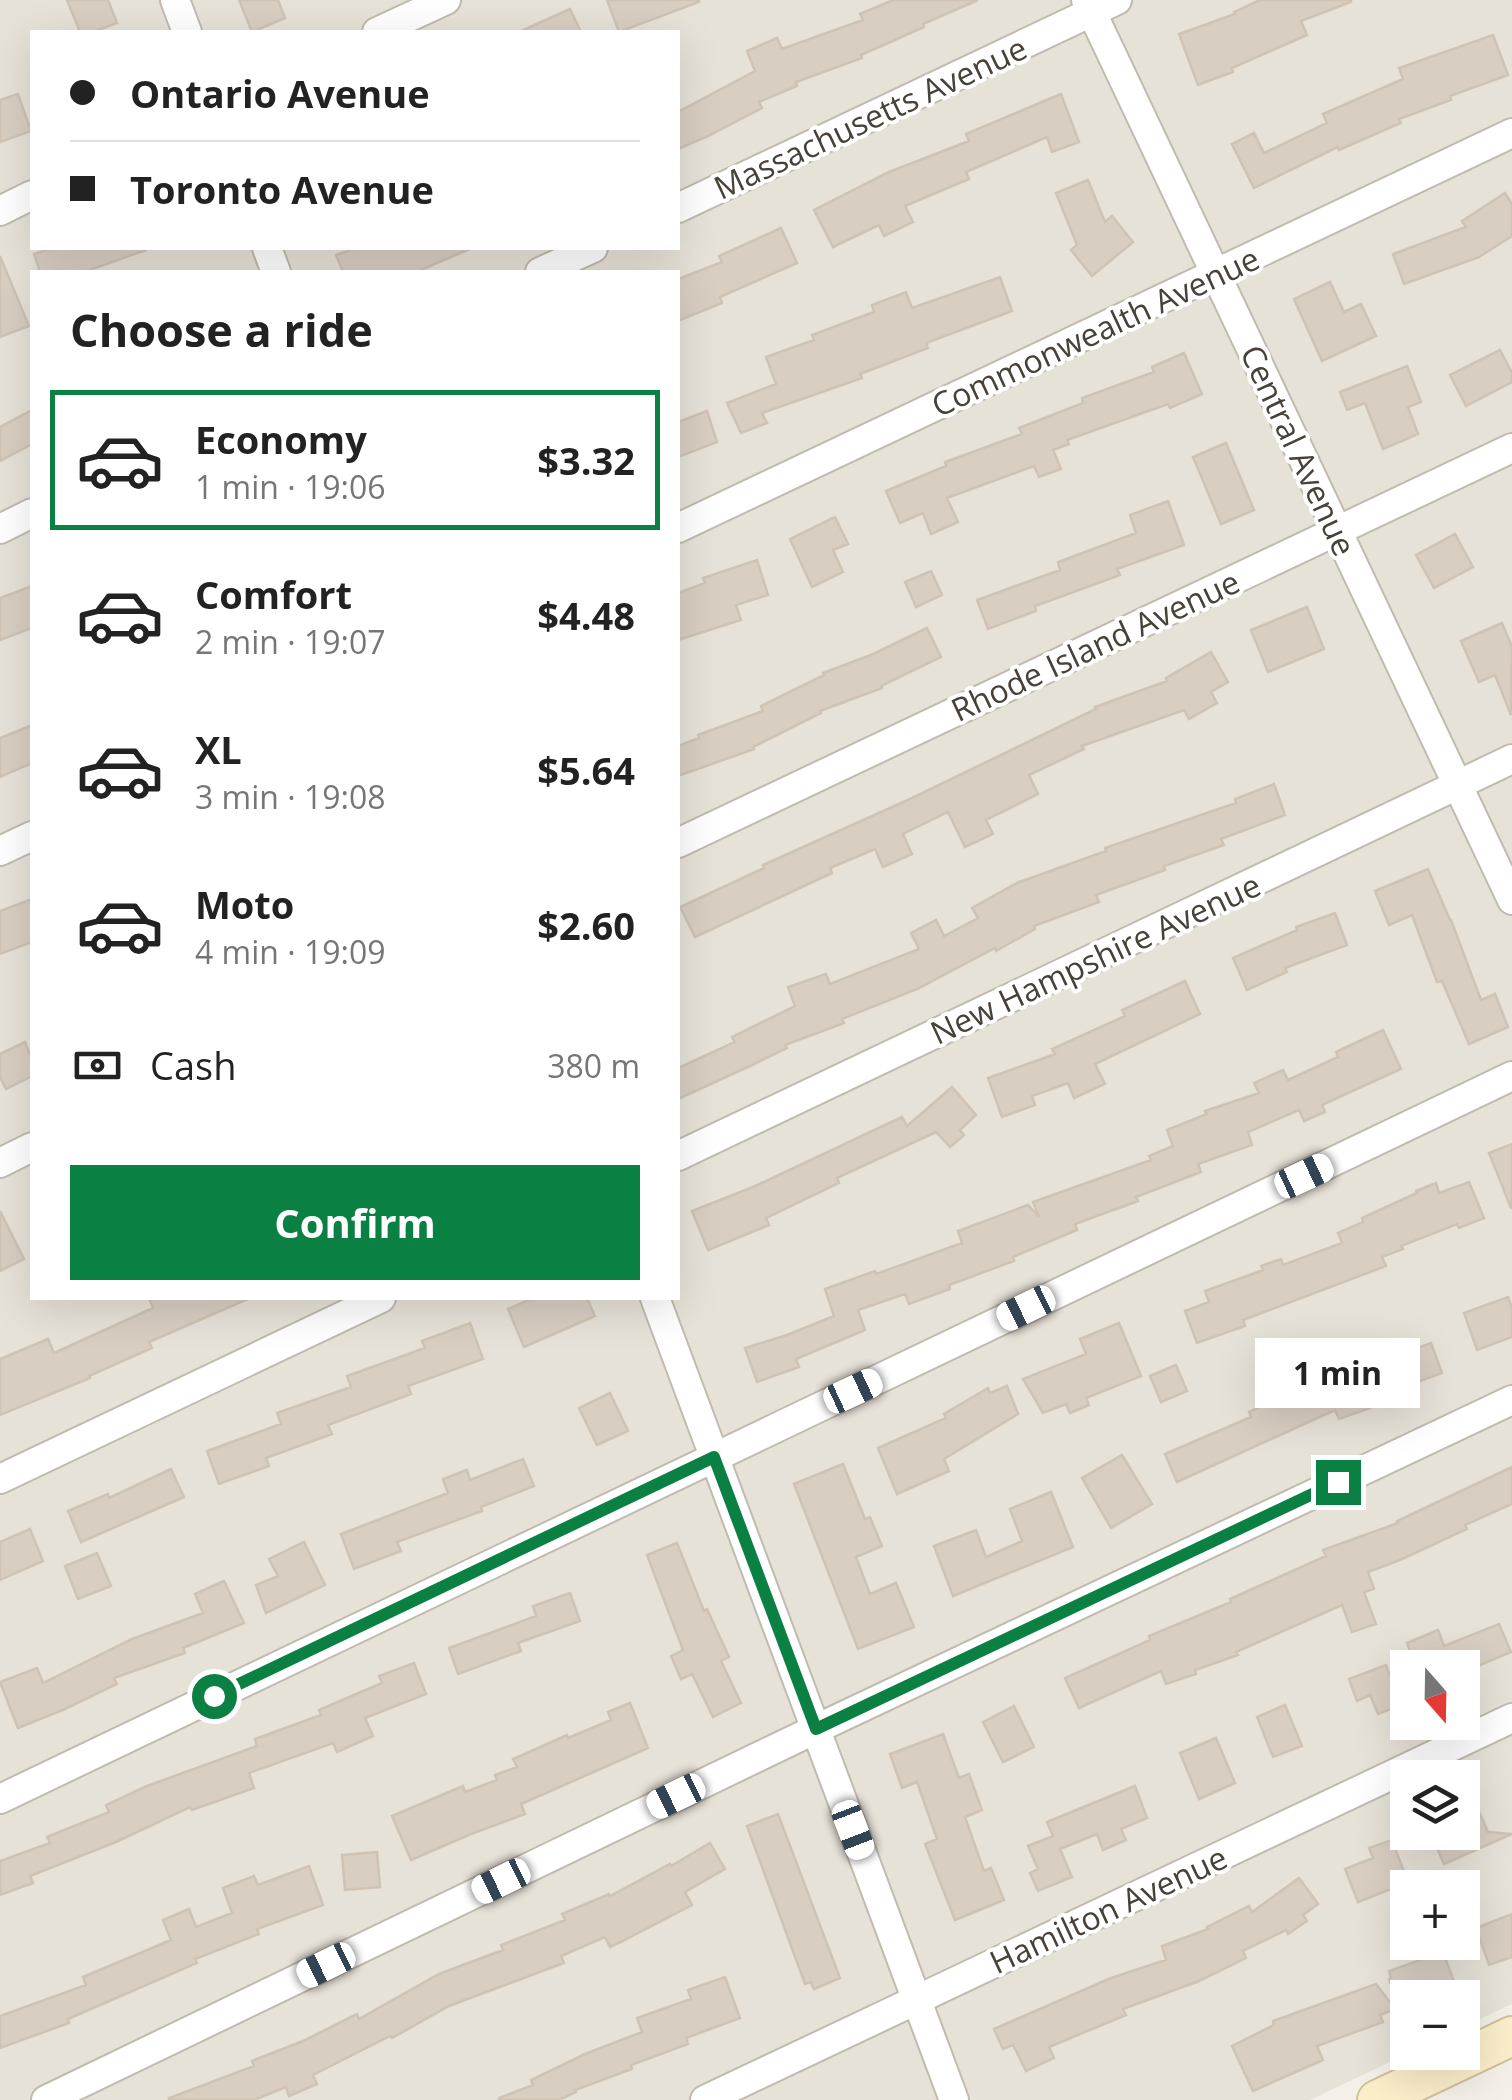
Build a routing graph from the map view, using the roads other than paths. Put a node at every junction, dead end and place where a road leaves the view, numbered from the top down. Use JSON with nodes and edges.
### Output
{"nodes":[{"id":1,"x":174,"y":0,"type":"edge"},
{"id":2,"x":446,"y":0,"type":"edge"},
{"id":3,"x":1118,"y":0,"type":"edge"},
{"id":4,"x":1089,"y":6,"type":"edge"},
{"id":5,"x":186,"y":30,"type":"edge"},
{"id":6,"x":381,"y":30,"type":"edge"},
{"id":7,"x":1512,"y":133,"type":"edge"},
{"id":8,"x":30,"y":196,"type":"edge"},
{"id":9,"x":680,"y":207,"type":"edge"},
{"id":10,"x":0,"y":211,"type":"edge"},
{"id":11,"x":590,"y":250,"type":"edge"},
{"id":12,"x":544,"y":270,"type":"edge"},
{"id":13,"x":1216,"y":274,"type":"junction"},
{"id":14,"x":1512,"y":448,"type":"edge"},
{"id":15,"x":30,"y":514,"type":"edge"},
{"id":16,"x":680,"y":527,"type":"edge"},
{"id":17,"x":0,"y":528,"type":"edge"},
{"id":18,"x":1338,"y":530,"type":"junction"},
{"id":19,"x":1512,"y":759,"type":"edge"},
{"id":20,"x":1458,"y":785,"type":"junction"},
{"id":21,"x":30,"y":837,"type":"edge"},
{"id":22,"x":680,"y":842,"type":"edge"},
{"id":23,"x":0,"y":851,"type":"edge"},
{"id":24,"x":1512,"y":900,"type":"edge"},
{"id":25,"x":1512,"y":1076,"type":"edge"},
{"id":26,"x":30,"y":1149,"type":"edge"},
{"id":27,"x":680,"y":1155,"type":"edge"},
{"id":28,"x":0,"y":1163,"type":"edge"},
{"id":29,"x":377,"y":1300,"type":"edge"},
{"id":30,"x":656,"y":1300,"type":"edge"},
{"id":31,"x":1512,"y":1400,"type":"edge"},
{"id":32,"x":714,"y":1457,"type":"junction"},
{"id":33,"x":0,"y":1479,"type":"edge"},
{"id":34,"x":1512,"y":1718,"type":"edge"},
{"id":35,"x":816,"y":1729,"type":"junction"},
{"id":36,"x":0,"y":1798,"type":"edge"},
{"id":37,"x":916,"y":2000,"type":"junction"},
{"id":38,"x":1512,"y":2036,"type":"edge"},
{"id":39,"x":46,"y":2100,"type":"edge"},
{"id":40,"x":705,"y":2100,"type":"edge"},
{"id":41,"x":954,"y":2100,"type":"edge"},
{"id":42,"x":1377,"y":2100,"type":"edge"}],
"edges":[{"from":1,"to":5,"type":"street"},
{"from":2,"to":6,"type":"street"},
{"from":3,"to":4,"type":"street","name":"Massachusetts Avenue"},
{"from":4,"to":9,"type":"street","name":"Massachusetts Avenue"},
{"from":4,"to":13,"type":"street","name":"Central Avenue"},
{"from":7,"to":13,"type":"street","name":"Commonwealth Avenue"},
{"from":8,"to":10,"type":"street"},
{"from":11,"to":12,"type":"street"},
{"from":13,"to":16,"type":"street","name":"Commonwealth Avenue"},
{"from":13,"to":18,"type":"street","name":"Central Avenue"},
{"from":14,"to":18,"type":"street","name":"Rhode Island Avenue"},
{"from":15,"to":17,"type":"street"},
{"from":18,"to":20,"type":"street","name":"Central Avenue"},
{"from":18,"to":22,"type":"street","name":"Rhode Island Avenue"},
{"from":19,"to":20,"type":"street","name":"New Hampshire Avenue"},
{"from":20,"to":24,"type":"street","name":"Central Avenue"},
{"from":20,"to":27,"type":"street","name":"New Hampshire Avenue"},
{"from":21,"to":23,"type":"street"},
{"from":25,"to":32,"type":"street"},
{"from":26,"to":28,"type":"street"},
{"from":29,"to":33,"type":"street"},
{"from":30,"to":32,"type":"street"},
{"from":31,"to":35,"type":"street"},
{"from":32,"to":35,"type":"street"},
{"from":32,"to":36,"type":"street"},
{"from":34,"to":37,"type":"street","name":"Hamilton Avenue"},
{"from":35,"to":37,"type":"street"},
{"from":35,"to":39,"type":"street"},
{"from":37,"to":40,"type":"street","name":"Hamilton Avenue"},
{"from":37,"to":41,"type":"street"},
{"from":38,"to":42,"type":"main road"}]}
